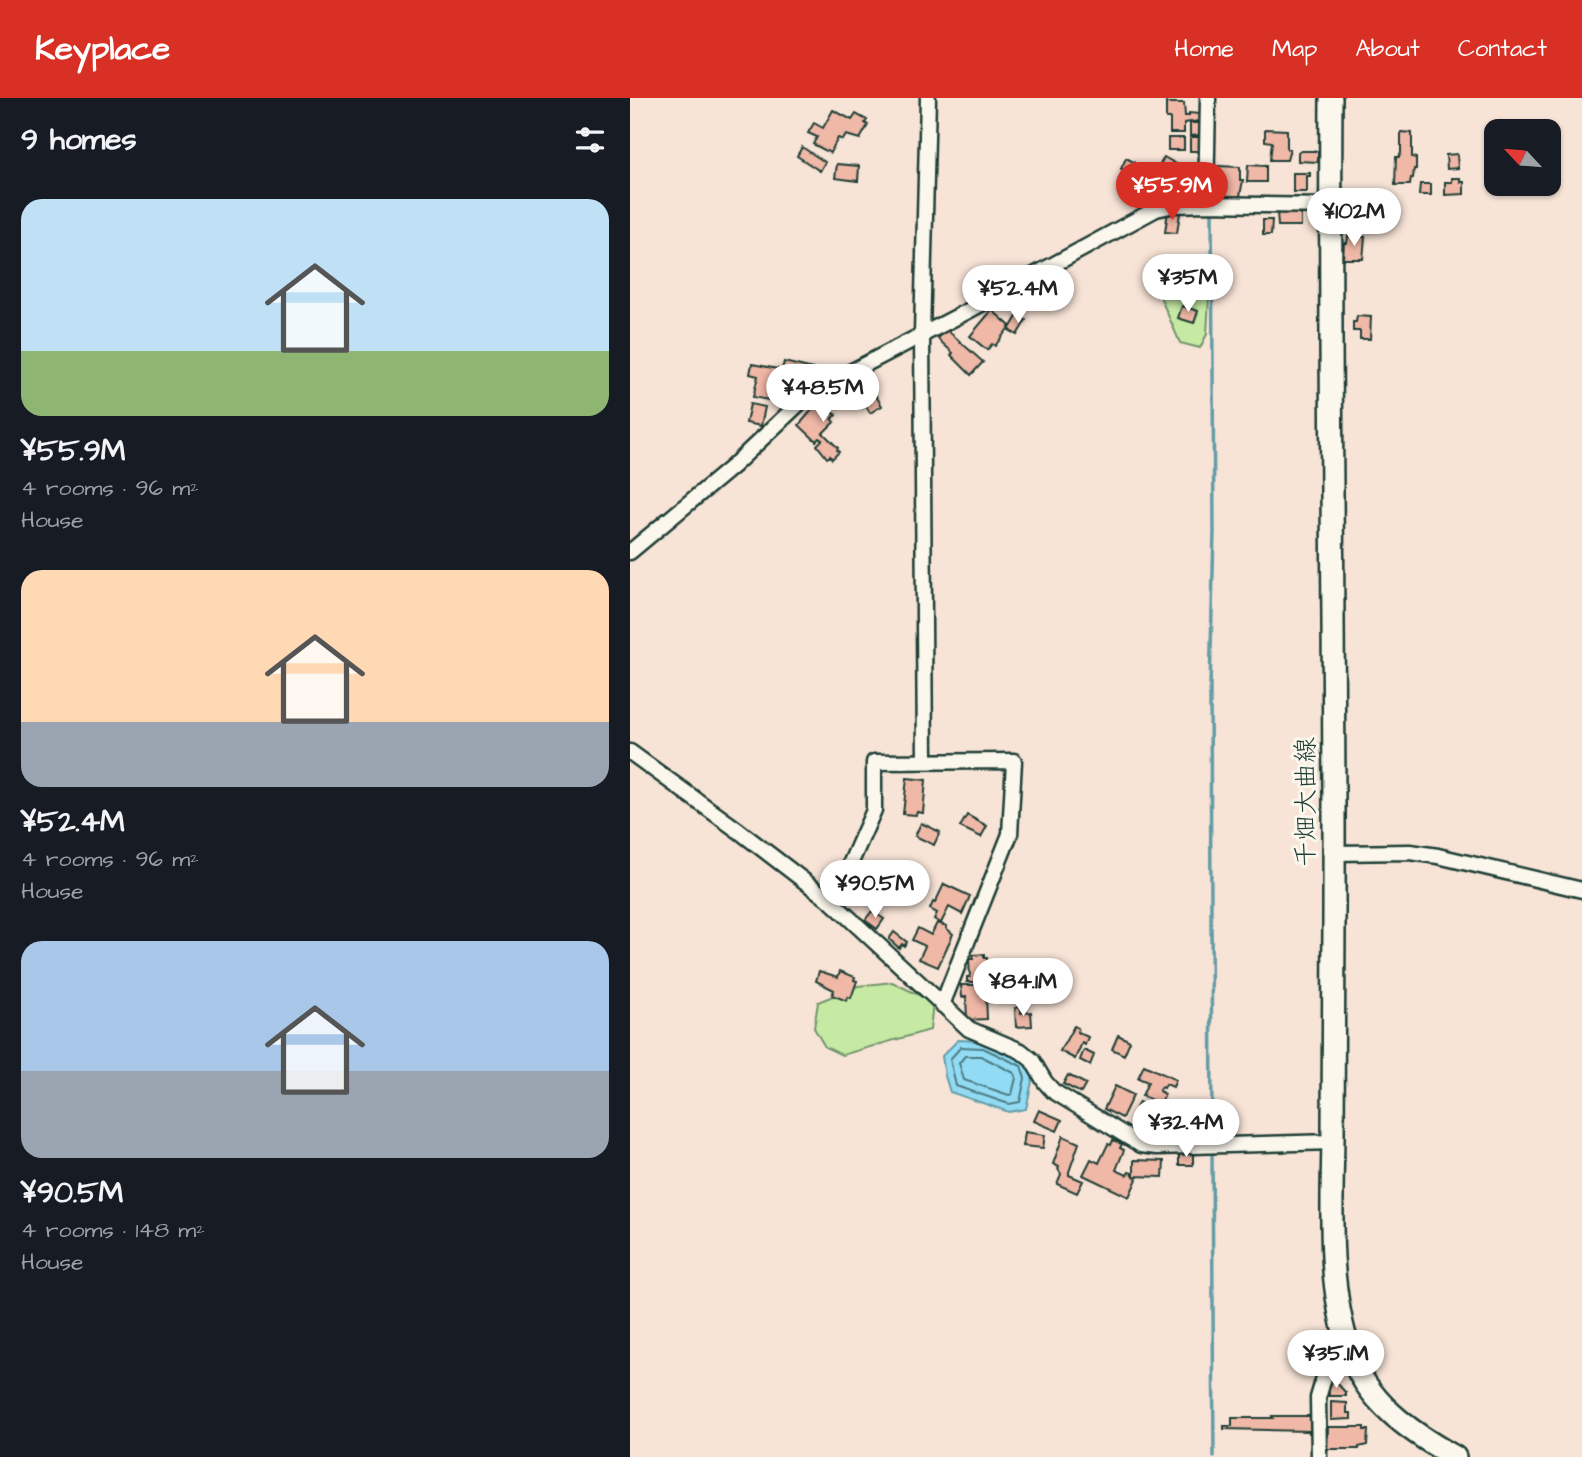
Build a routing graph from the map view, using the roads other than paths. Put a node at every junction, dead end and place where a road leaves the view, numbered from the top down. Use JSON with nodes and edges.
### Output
{"nodes":[{"id":1,"x":928,"y":98,"type":"edge"},
{"id":2,"x":1208,"y":98,"type":"edge"},
{"id":3,"x":1331,"y":98,"type":"edge"},
{"id":4,"x":1206,"y":204,"type":"junction"},
{"id":5,"x":1330,"y":206,"type":"junction"},
{"id":6,"x":922,"y":334,"type":"junction"},
{"id":7,"x":630,"y":552,"type":"edge"},
{"id":8,"x":630,"y":752,"type":"edge"},
{"id":9,"x":925,"y":761,"type":"junction"},
{"id":10,"x":1334,"y":853,"type":"junction"},
{"id":11,"x":1582,"y":890,"type":"edge"},
{"id":12,"x":833,"y":904,"type":"junction"},
{"id":13,"x":943,"y":1005,"type":"junction"},
{"id":14,"x":1333,"y":1142,"type":"junction"},
{"id":15,"x":1349,"y":1352,"type":"junction"},
{"id":16,"x":1319,"y":1457,"type":"edge"},
{"id":17,"x":1455,"y":1457,"type":"edge"}],
"edges":[{"from":1,"to":6,"type":"street"},
{"from":2,"to":4,"type":"street"},
{"from":3,"to":5,"type":"main road","name":"千畑大曲線"},
{"from":4,"to":5,"type":"street"},
{"from":4,"to":6,"type":"street"},
{"from":5,"to":10,"type":"main road","name":"千畑大曲線"},
{"from":6,"to":7,"type":"street"},
{"from":6,"to":9,"type":"street"},
{"from":8,"to":12,"type":"street"},
{"from":9,"to":12,"type":"street"},
{"from":9,"to":13,"type":"street"},
{"from":10,"to":11,"type":"street"},
{"from":10,"to":14,"type":"main road","name":"千畑大曲線"},
{"from":12,"to":13,"type":"street"},
{"from":13,"to":14,"type":"street"},
{"from":14,"to":15,"type":"main road","name":"千畑大曲線"},
{"from":15,"to":16,"type":"street"},
{"from":15,"to":17,"type":"main road","name":"千畑大曲線"}]}
